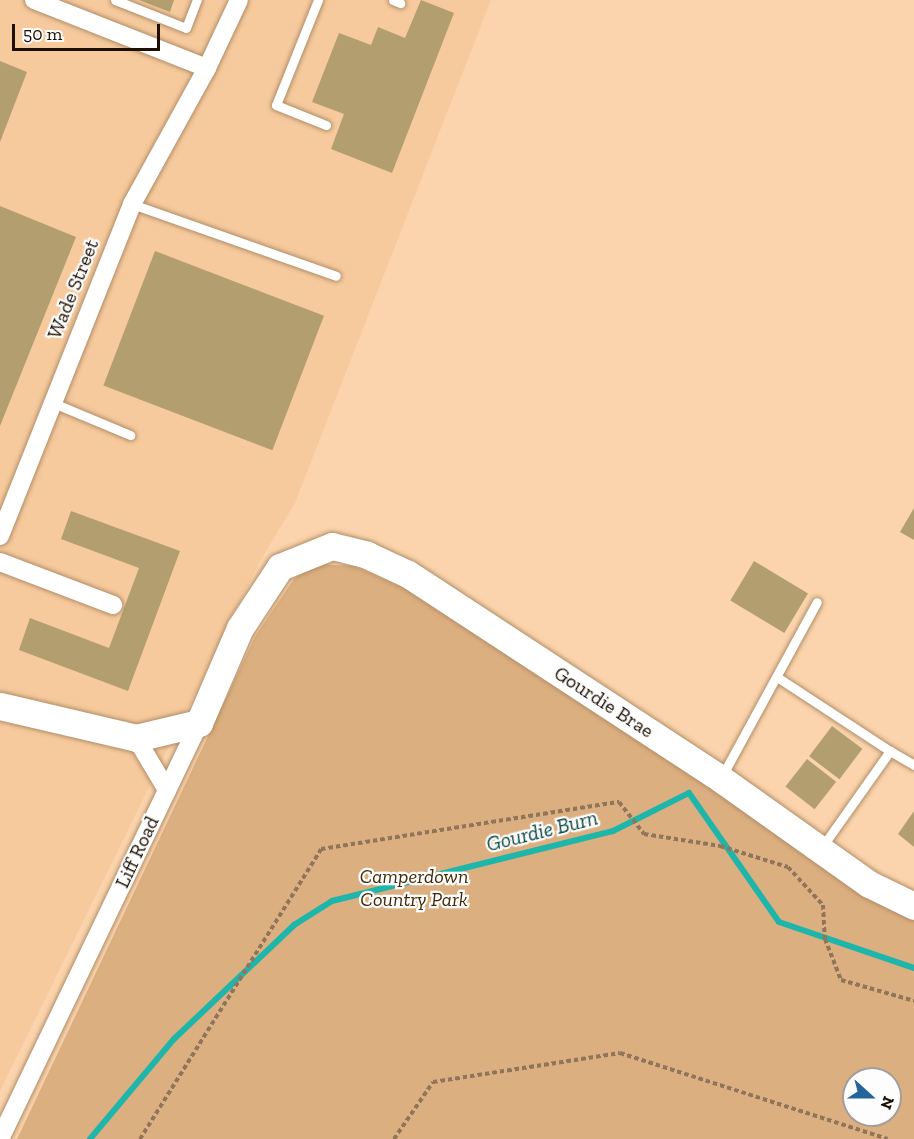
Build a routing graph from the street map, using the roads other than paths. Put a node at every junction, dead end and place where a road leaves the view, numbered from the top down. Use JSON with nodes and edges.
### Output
{"nodes":[{"id":1,"x":34,"y":0,"type":"edge"},
{"id":2,"x":114,"y":0,"type":"edge"},
{"id":3,"x":197,"y":0,"type":"edge"},
{"id":4,"x":239,"y":0,"type":"edge"},
{"id":5,"x":318,"y":0,"type":"edge"},
{"id":6,"x":207,"y":68,"type":"junction"},
{"id":7,"x":326,"y":125,"type":"dead end"},
{"id":8,"x":132,"y":204,"type":"junction"},
{"id":9,"x":336,"y":276,"type":"dead end"},
{"id":10,"x":51,"y":402,"type":"junction"},
{"id":11,"x":130,"y":435,"type":"dead end"},
{"id":12,"x":0,"y":536,"type":"edge"},
{"id":13,"x":0,"y":562,"type":"edge"},
{"id":14,"x":280,"y":567,"type":"joint"},
{"id":15,"x":817,"y":602,"type":"dead end"},
{"id":16,"x":113,"y":605,"type":"dead end"},
{"id":17,"x":777,"y":677,"type":"junction"},
{"id":18,"x":0,"y":706,"type":"edge"},
{"id":19,"x":199,"y":723,"type":"junction"},
{"id":20,"x":136,"y":738,"type":"junction"},
{"id":21,"x":890,"y":751,"type":"junction"},
{"id":22,"x":914,"y":765,"type":"edge"},
{"id":23,"x":721,"y":779,"type":"junction"},
{"id":24,"x":167,"y":790,"type":"junction"},
{"id":25,"x":820,"y":849,"type":"junction"},
{"id":26,"x":914,"y":906,"type":"edge"},
{"id":27,"x":0,"y":1139,"type":"edge"}],
"edges":[{"from":1,"to":6,"type":"street"},
{"from":2,"to":3,"type":"lane"},
{"from":4,"to":6,"type":"street","name":"Wade Street"},
{"from":5,"to":7,"type":"lane"},
{"from":6,"to":8,"type":"street","name":"Wade Street"},
{"from":8,"to":9,"type":"lane"},
{"from":8,"to":10,"type":"street","name":"Wade Street"},
{"from":10,"to":11,"type":"lane"},
{"from":10,"to":12,"type":"street","name":"Wade Street"},
{"from":13,"to":16,"type":"street"},
{"from":14,"to":19,"type":"street","name":"Liff Road"},
{"from":14,"to":23,"type":"street","name":"Gourdie Brae"},
{"from":15,"to":17,"type":"lane"},
{"from":17,"to":21,"type":"lane"},
{"from":17,"to":23,"type":"lane"},
{"from":18,"to":20,"type":"street"},
{"from":19,"to":20,"type":"street"},
{"from":19,"to":24,"type":"street","name":"Liff Road"},
{"from":20,"to":24,"type":"street"},
{"from":21,"to":22,"type":"lane"},
{"from":21,"to":25,"type":"lane"},
{"from":23,"to":25,"type":"street","name":"Gourdie Brae"},
{"from":24,"to":27,"type":"street","name":"Liff Road"},
{"from":25,"to":26,"type":"street","name":"Gourdie Brae"}]}
